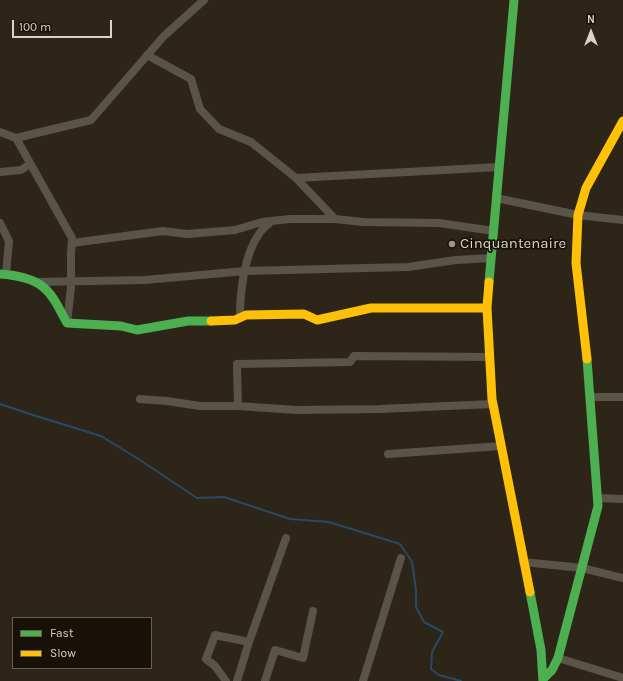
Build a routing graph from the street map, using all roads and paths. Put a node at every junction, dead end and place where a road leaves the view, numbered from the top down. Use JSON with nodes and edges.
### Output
{"nodes":[{"id":1,"x":204,"y":0,"type":"edge"},
{"id":2,"x":514,"y":0,"type":"edge"},
{"id":3,"x":147,"y":56,"type":"junction"},
{"id":4,"x":623,"y":121,"type":"edge"},
{"id":5,"x":0,"y":132,"type":"edge"},
{"id":6,"x":16,"y":138,"type":"junction"},
{"id":7,"x":30,"y":164,"type":"junction"},
{"id":8,"x":499,"y":167,"type":"junction"},
{"id":9,"x":0,"y":172,"type":"edge"},
{"id":10,"x":296,"y":178,"type":"junction"},
{"id":11,"x":496,"y":198,"type":"junction"},
{"id":12,"x":578,"y":215,"type":"junction"},
{"id":13,"x":335,"y":219,"type":"junction"},
{"id":14,"x":623,"y":220,"type":"edge"},
{"id":15,"x":272,"y":221,"type":"junction"},
{"id":16,"x":0,"y":223,"type":"edge"},
{"id":17,"x":494,"y":231,"type":"junction"},
{"id":18,"x":72,"y":244,"type":"junction"},
{"id":19,"x":492,"y":258,"type":"junction"},
{"id":20,"x":245,"y":271,"type":"junction"},
{"id":21,"x":3,"y":274,"type":"edge"},
{"id":22,"x":33,"y":282,"type":"junction"},
{"id":23,"x":71,"y":282,"type":"junction"},
{"id":24,"x":487,"y":308,"type":"junction"},
{"id":25,"x":240,"y":317,"type":"junction"},
{"id":26,"x":67,"y":323,"type":"junction"},
{"id":27,"x":490,"y":357,"type":"junction"},
{"id":28,"x":590,"y":397,"type":"junction"},
{"id":29,"x":623,"y":397,"type":"edge"},
{"id":30,"x":140,"y":399,"type":"dead end"},
{"id":31,"x":493,"y":404,"type":"junction"},
{"id":32,"x":238,"y":406,"type":"junction"},
{"id":33,"x":501,"y":446,"type":"junction"},
{"id":34,"x":388,"y":454,"type":"dead end"},
{"id":35,"x":598,"y":498,"type":"junction"},
{"id":36,"x":623,"y":499,"type":"edge"},
{"id":37,"x":286,"y":538,"type":"dead end"},
{"id":38,"x":401,"y":558,"type":"dead end"},
{"id":39,"x":524,"y":562,"type":"junction"},
{"id":40,"x":582,"y":568,"type":"junction"},
{"id":41,"x":623,"y":578,"type":"edge"},
{"id":42,"x":313,"y":611,"type":"dead end"},
{"id":43,"x":249,"y":642,"type":"junction"},
{"id":44,"x":558,"y":658,"type":"junction"},
{"id":45,"x":623,"y":678,"type":"edge"},
{"id":46,"x":543,"y":680,"type":"edge"},
{"id":47,"x":226,"y":681,"type":"edge"},
{"id":48,"x":237,"y":681,"type":"edge"},
{"id":49,"x":265,"y":681,"type":"edge"},
{"id":50,"x":363,"y":681,"type":"edge"}],
"edges":[{"from":1,"to":3,"type":"street"},
{"from":2,"to":8,"type":"street"},
{"from":3,"to":6,"type":"street"},
{"from":3,"to":10,"type":"street"},
{"from":4,"to":12,"type":"street"},
{"from":5,"to":6,"type":"street"},
{"from":6,"to":7,"type":"street"},
{"from":7,"to":9,"type":"street"},
{"from":7,"to":18,"type":"street"},
{"from":8,"to":10,"type":"street"},
{"from":8,"to":11,"type":"street"},
{"from":10,"to":13,"type":"street"},
{"from":11,"to":12,"type":"street"},
{"from":11,"to":17,"type":"street"},
{"from":12,"to":14,"type":"street"},
{"from":12,"to":28,"type":"street"},
{"from":13,"to":15,"type":"street"},
{"from":13,"to":17,"type":"street"},
{"from":15,"to":18,"type":"street"},
{"from":15,"to":20,"type":"street"},
{"from":16,"to":21,"type":"street"},
{"from":17,"to":19,"type":"street"},
{"from":18,"to":23,"type":"street"},
{"from":19,"to":20,"type":"street"},
{"from":19,"to":24,"type":"street"},
{"from":20,"to":23,"type":"street"},
{"from":20,"to":25,"type":"street"},
{"from":21,"to":22,"type":"street"},
{"from":22,"to":23,"type":"street"},
{"from":22,"to":26,"type":"street"},
{"from":23,"to":26,"type":"street"},
{"from":24,"to":25,"type":"street"},
{"from":24,"to":27,"type":"street"},
{"from":25,"to":26,"type":"street"},
{"from":27,"to":31,"type":"street"},
{"from":27,"to":32,"type":"street"},
{"from":28,"to":29,"type":"street"},
{"from":28,"to":35,"type":"street"},
{"from":30,"to":32,"type":"street"},
{"from":31,"to":32,"type":"street"},
{"from":31,"to":33,"type":"street"},
{"from":33,"to":34,"type":"street"},
{"from":33,"to":39,"type":"street"},
{"from":35,"to":36,"type":"street"},
{"from":35,"to":40,"type":"street"},
{"from":37,"to":43,"type":"street"},
{"from":38,"to":50,"type":"street"},
{"from":39,"to":40,"type":"street"},
{"from":39,"to":46,"type":"street"},
{"from":40,"to":41,"type":"street"},
{"from":40,"to":44,"type":"street"},
{"from":42,"to":49,"type":"street"},
{"from":43,"to":47,"type":"street"},
{"from":43,"to":48,"type":"street"},
{"from":44,"to":45,"type":"street"},
{"from":44,"to":46,"type":"street"}]}
